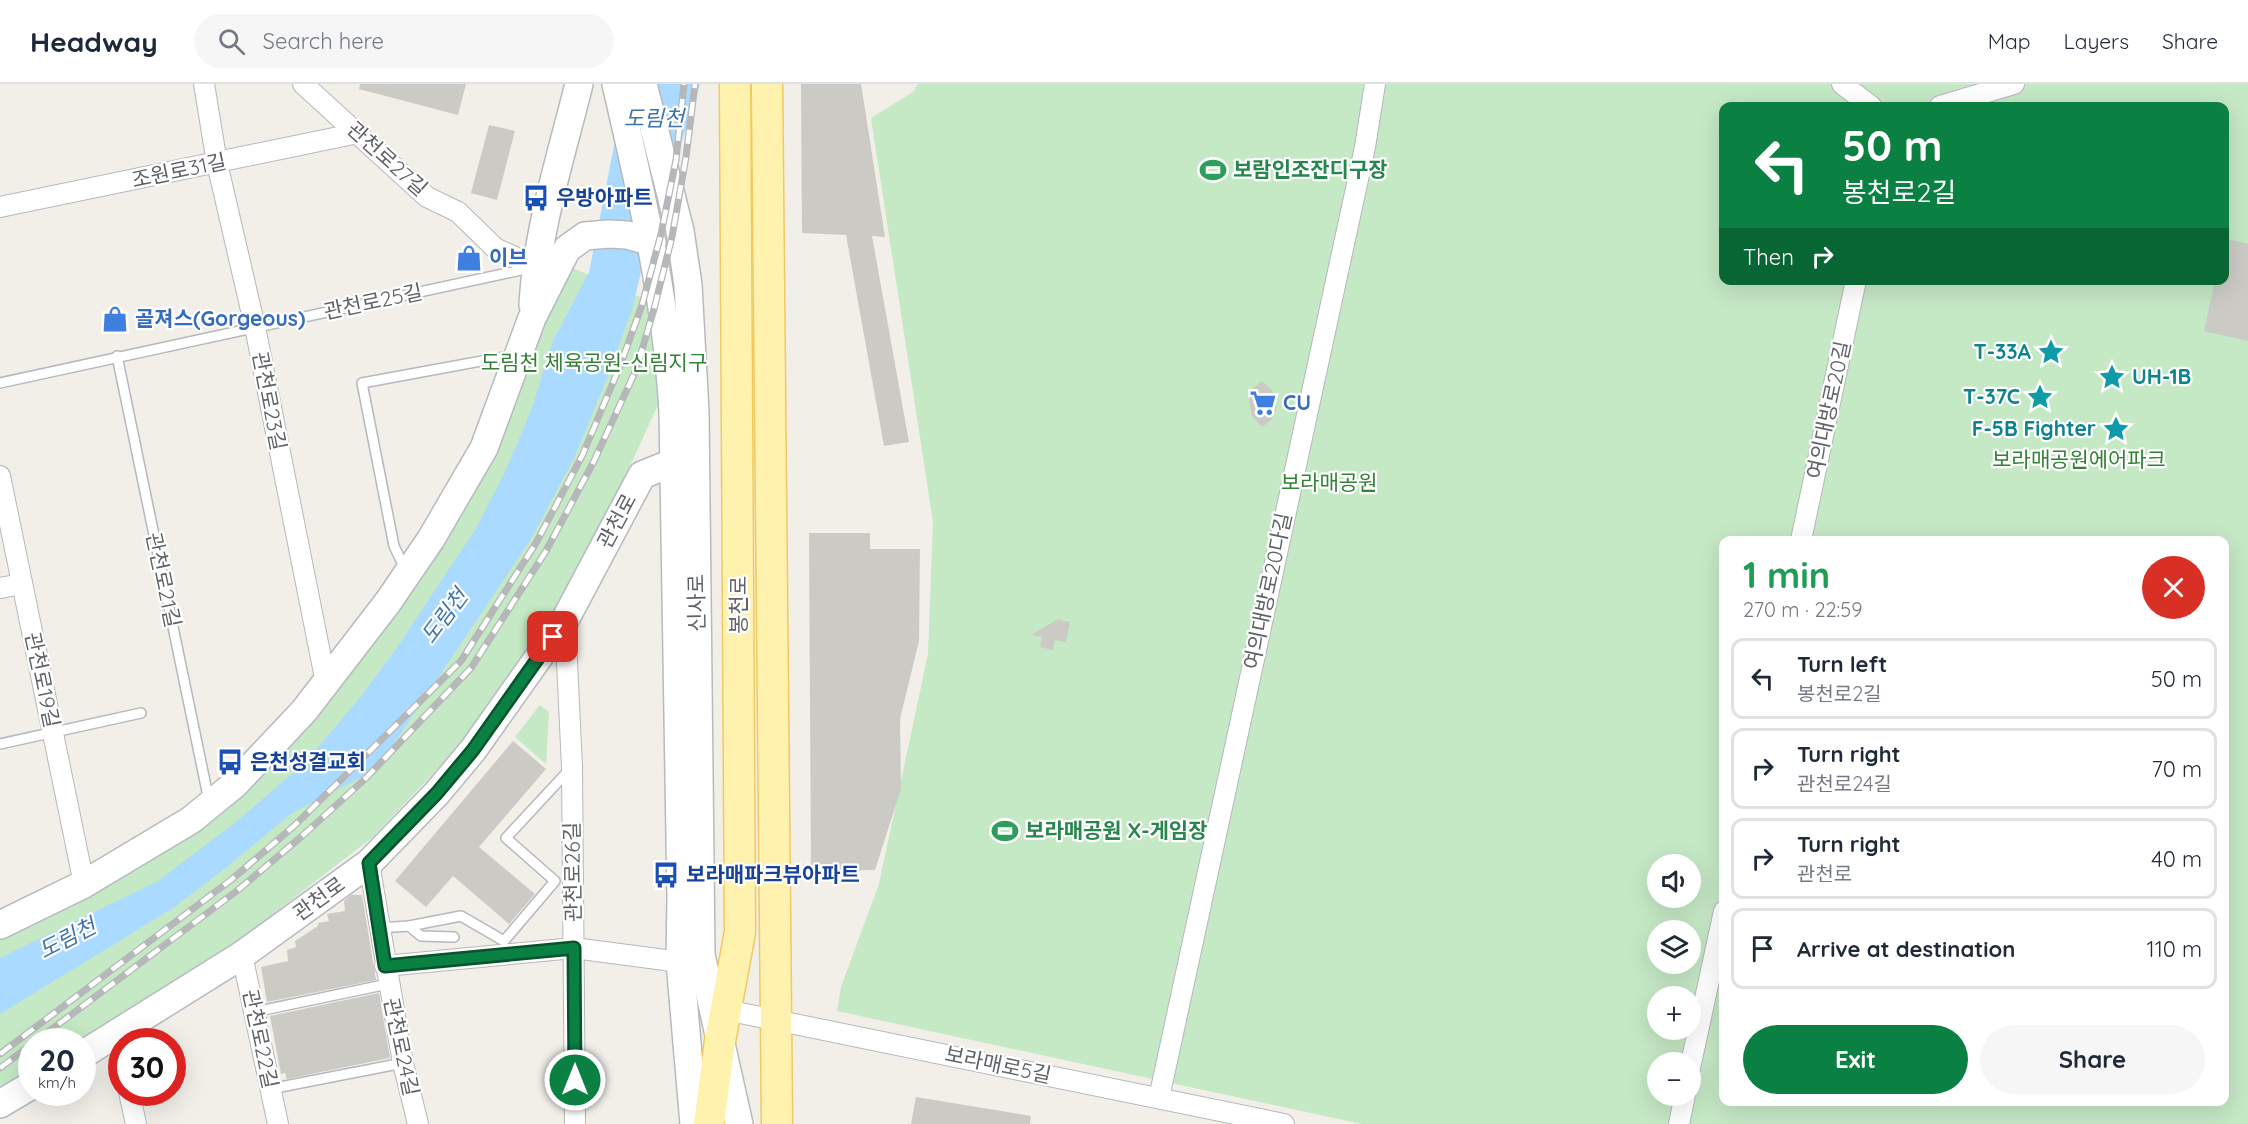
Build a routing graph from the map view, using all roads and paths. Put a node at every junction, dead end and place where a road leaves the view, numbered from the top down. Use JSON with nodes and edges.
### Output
{"nodes":[{"id":1,"x":204,"y":84,"type":"edge"},
{"id":2,"x":303,"y":84,"type":"edge"},
{"id":3,"x":579,"y":84,"type":"edge"},
{"id":4,"x":616,"y":84,"type":"edge"},
{"id":5,"x":643,"y":84,"type":"edge"},
{"id":6,"x":735,"y":84,"type":"edge"},
{"id":7,"x":766,"y":84,"type":"edge"},
{"id":8,"x":1376,"y":84,"type":"edge"},
{"id":9,"x":1842,"y":84,"type":"edge"},
{"id":10,"x":2014,"y":84,"type":"edge"},
{"id":11,"x":1866,"y":102,"type":"edge"},
{"id":12,"x":1953,"y":102,"type":"edge"},
{"id":13,"x":358,"y":133,"type":"junction"},
{"id":14,"x":217,"y":163,"type":"junction"},
{"id":15,"x":0,"y":207,"type":"edge"},
{"id":16,"x":652,"y":242,"type":"junction"},
{"id":17,"x":535,"y":266,"type":"junction"},
{"id":18,"x":1855,"y":285,"type":"edge"},
{"id":19,"x":532,"y":318,"type":"junction"},
{"id":20,"x":255,"y":327,"type":"junction"},
{"id":21,"x":519,"y":354,"type":"junction"},
{"id":22,"x":117,"y":356,"type":"junction"},
{"id":23,"x":0,"y":383,"type":"edge"},
{"id":24,"x":684,"y":412,"type":"junction"},
{"id":25,"x":672,"y":463,"type":"junction"},
{"id":26,"x":0,"y":476,"type":"edge"},
{"id":27,"x":1802,"y":536,"type":"edge"},
{"id":28,"x":407,"y":574,"type":"junction"},
{"id":29,"x":22,"y":584,"type":"junction"},
{"id":30,"x":0,"y":588,"type":"edge"},
{"id":31,"x":565,"y":620,"type":"junction"},
{"id":32,"x":326,"y":682,"type":"junction"},
{"id":33,"x":141,"y":713,"type":"dead end"},
{"id":34,"x":52,"y":733,"type":"junction"},
{"id":35,"x":0,"y":744,"type":"edge"},
{"id":36,"x":572,"y":767,"type":"junction"},
{"id":37,"x":210,"y":804,"type":"junction"},
{"id":38,"x":369,"y":863,"type":"junction"},
{"id":39,"x":84,"y":884,"type":"junction"},
{"id":40,"x":0,"y":925,"type":"edge"},
{"id":41,"x":409,"y":926,"type":"junction"},
{"id":42,"x":379,"y":928,"type":"junction"},
{"id":43,"x":1719,"y":934,"type":"edge"},
{"id":44,"x":454,"y":937,"type":"dead end"},
{"id":45,"x":574,"y":948,"type":"junction"},
{"id":46,"x":242,"y":955,"type":"junction"},
{"id":47,"x":680,"y":962,"type":"junction"},
{"id":48,"x":387,"y":975,"type":"junction"},
{"id":49,"x":720,"y":1009,"type":"junction"},
{"id":50,"x":254,"y":1012,"type":"junction"},
{"id":51,"x":777,"y":1020,"type":"junction"},
{"id":52,"x":141,"y":1028,"type":"edge"},
{"id":53,"x":720,"y":1041,"type":"junction"},
{"id":54,"x":1693,"y":1052,"type":"edge"},
{"id":55,"x":403,"y":1063,"type":"junction"},
{"id":56,"x":270,"y":1089,"type":"junction"},
{"id":57,"x":18,"y":1093,"type":"edge"},
{"id":58,"x":1158,"y":1098,"type":"junction"},
{"id":59,"x":0,"y":1104,"type":"edge"},
{"id":60,"x":132,"y":1106,"type":"edge"},
{"id":61,"x":1683,"y":1106,"type":"edge"},
{"id":62,"x":136,"y":1124,"type":"edge"},
{"id":63,"x":278,"y":1124,"type":"edge"},
{"id":64,"x":418,"y":1124,"type":"edge"},
{"id":65,"x":575,"y":1124,"type":"edge"},
{"id":66,"x":694,"y":1124,"type":"edge"},
{"id":67,"x":709,"y":1124,"type":"edge"},
{"id":68,"x":739,"y":1124,"type":"edge"},
{"id":69,"x":777,"y":1124,"type":"edge"},
{"id":70,"x":1284,"y":1124,"type":"edge"},
{"id":71,"x":1679,"y":1124,"type":"edge"}],
"edges":[{"from":1,"to":14,"type":"street","name":"관천로23길"},
{"from":2,"to":13,"type":"street","name":"관천로27길"},
{"from":3,"to":17,"type":"main road"},
{"from":4,"to":16,"type":"main road","name":"신사로"},
{"from":5,"to":24,"type":"main road","name":"신사로"},
{"from":6,"to":49,"type":"main road","name":"봉천로"},
{"from":7,"to":51,"type":"main road","name":"봉천로"},
{"from":8,"to":58,"type":"street","name":"여의대방로20다길"},
{"from":9,"to":11,"type":"street"},
{"from":10,"to":12,"type":"street"},
{"from":13,"to":14,"type":"street","name":"조원로31길"},
{"from":13,"to":17,"type":"street","name":"관천로27길"},
{"from":14,"to":15,"type":"street","name":"조원로31길"},
{"from":14,"to":20,"type":"street","name":"관천로23길"},
{"from":16,"to":19,"type":"main road"},
{"from":16,"to":24,"type":"main road","name":"신사로"},
{"from":17,"to":19,"type":"main road"},
{"from":17,"to":20,"type":"lane","name":"관천로25길"},
{"from":18,"to":27,"type":"street","name":"여의대방로20길"},
{"from":19,"to":21,"type":"main road"},
{"from":20,"to":22,"type":"lane","name":"관천로25길"},
{"from":20,"to":32,"type":"street","name":"관천로23길"},
{"from":21,"to":28,"type":"main road"},
{"from":21,"to":28,"type":"lane"},
{"from":22,"to":23,"type":"lane","name":"관천로25길"},
{"from":22,"to":37,"type":"lane","name":"관천로21길"},
{"from":24,"to":25,"type":"main road","name":"신사로"},
{"from":24,"to":49,"type":"main road","name":"신사로"},
{"from":25,"to":31,"type":"main road","name":"관천로"},
{"from":25,"to":47,"type":"main road","name":"신사로"},
{"from":26,"to":29,"type":"street","name":"관천로19길"},
{"from":28,"to":32,"type":"main road"},
{"from":29,"to":30,"type":"street"},
{"from":29,"to":34,"type":"street","name":"관천로19길"},
{"from":31,"to":36,"type":"street","name":"관천로26길"},
{"from":31,"to":38,"type":"main road","name":"관천로"},
{"from":32,"to":37,"type":"main road"},
{"from":33,"to":34,"type":"lane"},
{"from":34,"to":35,"type":"lane"},
{"from":34,"to":39,"type":"street","name":"관천로19길"},
{"from":36,"to":41,"type":"lane"},
{"from":36,"to":45,"type":"street","name":"관천로26길"},
{"from":37,"to":39,"type":"main road"},
{"from":38,"to":42,"type":"street","name":"관천로24길"},
{"from":38,"to":46,"type":"main road","name":"관천로"},
{"from":39,"to":40,"type":"main road"},
{"from":41,"to":42,"type":"lane"},
{"from":41,"to":44,"type":"lane"},
{"from":42,"to":48,"type":"street","name":"관천로24길"},
{"from":43,"to":54,"type":"street"},
{"from":45,"to":47,"type":"street"},
{"from":45,"to":48,"type":"street"},
{"from":45,"to":65,"type":"street","name":"관천로26길"},
{"from":46,"to":50,"type":"street","name":"관천로22길"},
{"from":46,"to":52,"type":"main road","name":"관천로"},
{"from":47,"to":66,"type":"main road","name":"신사로"},
{"from":48,"to":50,"type":"lane"},
{"from":48,"to":55,"type":"street","name":"관천로24길"},
{"from":49,"to":51,"type":"street","name":"보라매로5길"},
{"from":49,"to":53,"type":"main road","name":"봉천로"},
{"from":50,"to":56,"type":"street","name":"관천로22길"},
{"from":51,"to":58,"type":"street","name":"보라매로5길"},
{"from":51,"to":69,"type":"main road","name":"봉천로"},
{"from":53,"to":67,"type":"main road","name":"봉천로"},
{"from":53,"to":68,"type":"main road"},
{"from":55,"to":56,"type":"lane"},
{"from":55,"to":64,"type":"street","name":"관천로24길"},
{"from":56,"to":63,"type":"street","name":"관천로22길"},
{"from":57,"to":59,"type":"main road"},
{"from":58,"to":70,"type":"street","name":"보라매로5길"},
{"from":60,"to":62,"type":"street"},
{"from":61,"to":71,"type":"street"}]}
